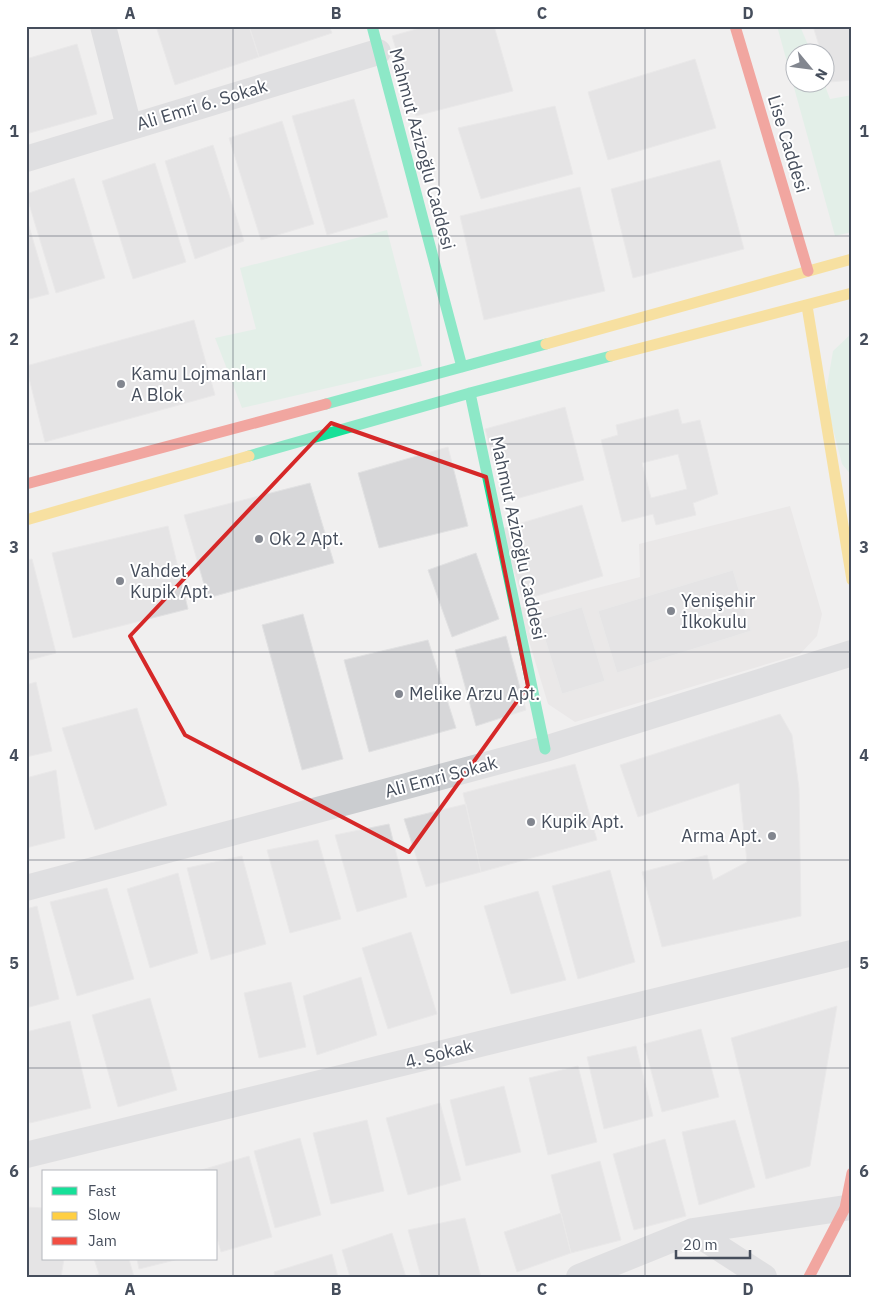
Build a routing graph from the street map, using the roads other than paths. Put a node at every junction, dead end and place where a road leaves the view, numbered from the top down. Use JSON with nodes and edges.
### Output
{"nodes":[{"id":1,"x":103,"y":26,"type":"edge"},
{"id":2,"x":372,"y":26,"type":"edge"},
{"id":3,"x":735,"y":26,"type":"edge"},
{"id":4,"x":378,"y":52,"type":"junction"},
{"id":5,"x":129,"y":127,"type":"junction"},
{"id":6,"x":26,"y":159,"type":"edge"},
{"id":7,"x":852,"y":259,"type":"edge"},
{"id":8,"x":808,"y":271,"type":"junction"},
{"id":9,"x":852,"y":293,"type":"edge"},
{"id":10,"x":807,"y":306,"type":"junction"},
{"id":11,"x":462,"y":367,"type":"junction"},
{"id":12,"x":470,"y":393,"type":"junction"},
{"id":13,"x":26,"y":484,"type":"edge"},
{"id":14,"x":26,"y":520,"type":"edge"},
{"id":15,"x":852,"y":580,"type":"edge"},
{"id":16,"x":852,"y":653,"type":"edge"},
{"id":17,"x":545,"y":749,"type":"junction"},
{"id":18,"x":26,"y":888,"type":"edge"},
{"id":19,"x":852,"y":953,"type":"edge"},
{"id":20,"x":26,"y":1155,"type":"edge"},
{"id":21,"x":852,"y":1173,"type":"edge"},
{"id":22,"x":848,"y":1207,"type":"edge"},
{"id":23,"x":693,"y":1231,"type":"junction"},
{"id":24,"x":579,"y":1277,"type":"edge"},
{"id":25,"x":764,"y":1277,"type":"edge"},
{"id":26,"x":808,"y":1277,"type":"edge"}],
"edges":[{"from":1,"to":5,"type":"street"},
{"from":2,"to":4,"type":"main road","name":"Mahmut Azizoğlu Caddesi"},
{"from":3,"to":8,"type":"main road","name":"Lise Caddesi"},
{"from":4,"to":5,"type":"street","name":"Ali Emri 6. Sokak"},
{"from":4,"to":11,"type":"main road","name":"Mahmut Azizoğlu Caddesi"},
{"from":5,"to":6,"type":"street","name":"Ali Emri 6. Sokak"},
{"from":7,"to":8,"type":"main road"},
{"from":8,"to":11,"type":"main road"},
{"from":9,"to":10,"type":"main road"},
{"from":10,"to":12,"type":"main road"},
{"from":10,"to":15,"type":"main road"},
{"from":11,"to":13,"type":"main road"},
{"from":12,"to":14,"type":"main road"},
{"from":12,"to":17,"type":"main road","name":"Mahmut Azizoğlu Caddesi"},
{"from":16,"to":17,"type":"street","name":"Ali Emri Sokak"},
{"from":17,"to":18,"type":"street","name":"Ali Emri Sokak"},
{"from":19,"to":20,"type":"street","name":"4. Sokak"},
{"from":21,"to":22,"type":"main road"},
{"from":22,"to":23,"type":"street"},
{"from":22,"to":26,"type":"main road"},
{"from":23,"to":24,"type":"street"},
{"from":23,"to":25,"type":"street"}]}
